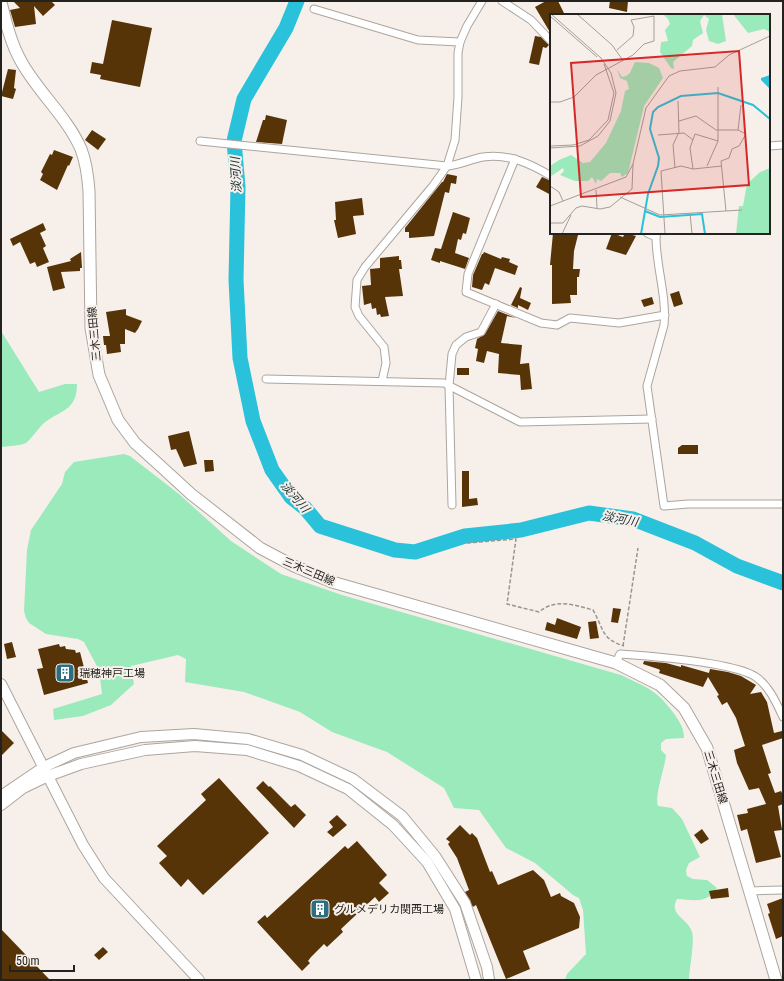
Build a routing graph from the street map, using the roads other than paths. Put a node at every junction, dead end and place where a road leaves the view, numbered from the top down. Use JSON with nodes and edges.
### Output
{"nodes":[{"id":1,"x":482,"y":1,"type":"edge"},
{"id":2,"x":502,"y":1,"type":"edge"},
{"id":3,"x":1,"y":2,"type":"edge"},
{"id":4,"x":314,"y":9,"type":"dead end"},
{"id":5,"x":550,"y":40,"type":"edge"},
{"id":6,"x":460,"y":42,"type":"junction"},
{"id":7,"x":200,"y":141,"type":"dead end"},
{"id":8,"x":783,"y":145,"type":"edge"},
{"id":9,"x":770,"y":146,"type":"edge"},
{"id":10,"x":515,"y":159,"type":"junction"},
{"id":11,"x":447,"y":166,"type":"junction"},
{"id":12,"x":550,"y":175,"type":"edge"},
{"id":13,"x":656,"y":235,"type":"edge"},
{"id":14,"x":496,"y":304,"type":"junction"},
{"id":15,"x":665,"y":315,"type":"junction"},
{"id":16,"x":266,"y":379,"type":"dead end"},
{"id":17,"x":382,"y":381,"type":"junction"},
{"id":18,"x":450,"y":386,"type":"junction"},
{"id":19,"x":652,"y":420,"type":"junction"},
{"id":20,"x":783,"y":504,"type":"edge"},
{"id":21,"x":452,"y":505,"type":"dead end"},
{"id":22,"x":616,"y":662,"type":"junction"},
{"id":23,"x":1,"y":684,"type":"edge"},
{"id":24,"x":783,"y":717,"type":"edge"},
{"id":25,"x":46,"y":772,"type":"junction"},
{"id":26,"x":1,"y":796,"type":"edge"},
{"id":27,"x":1,"y":805,"type":"edge"},
{"id":28,"x":783,"y":890,"type":"edge"},
{"id":29,"x":749,"y":891,"type":"junction"},
{"id":30,"x":198,"y":980,"type":"edge"},
{"id":31,"x":476,"y":980,"type":"edge"},
{"id":32,"x":489,"y":980,"type":"edge"},
{"id":33,"x":776,"y":980,"type":"edge"}],
"edges":[{"from":1,"to":6,"type":"street"},
{"from":2,"to":5,"type":"street"},
{"from":3,"to":22,"type":"main road","name":"三木三田線"},
{"from":4,"to":6,"type":"street"},
{"from":6,"to":11,"type":"street"},
{"from":7,"to":11,"type":"street"},
{"from":8,"to":9,"type":"street"},
{"from":10,"to":11,"type":"street"},
{"from":10,"to":12,"type":"street"},
{"from":10,"to":14,"type":"street"},
{"from":11,"to":17,"type":"street"},
{"from":13,"to":15,"type":"street"},
{"from":14,"to":15,"type":"street"},
{"from":14,"to":18,"type":"street"},
{"from":15,"to":19,"type":"street"},
{"from":16,"to":17,"type":"street"},
{"from":17,"to":18,"type":"street"},
{"from":18,"to":19,"type":"street"},
{"from":18,"to":21,"type":"street"},
{"from":19,"to":20,"type":"street"},
{"from":22,"to":24,"type":"street"},
{"from":22,"to":29,"type":"main road","name":"三木三田線"},
{"from":23,"to":25,"type":"street"},
{"from":25,"to":26,"type":"street"},
{"from":25,"to":27,"type":"street"},
{"from":25,"to":30,"type":"street"},
{"from":25,"to":31,"type":"street"},
{"from":25,"to":32,"type":"street"},
{"from":28,"to":29,"type":"street"},
{"from":29,"to":33,"type":"main road","name":"三木三田線"}]}
